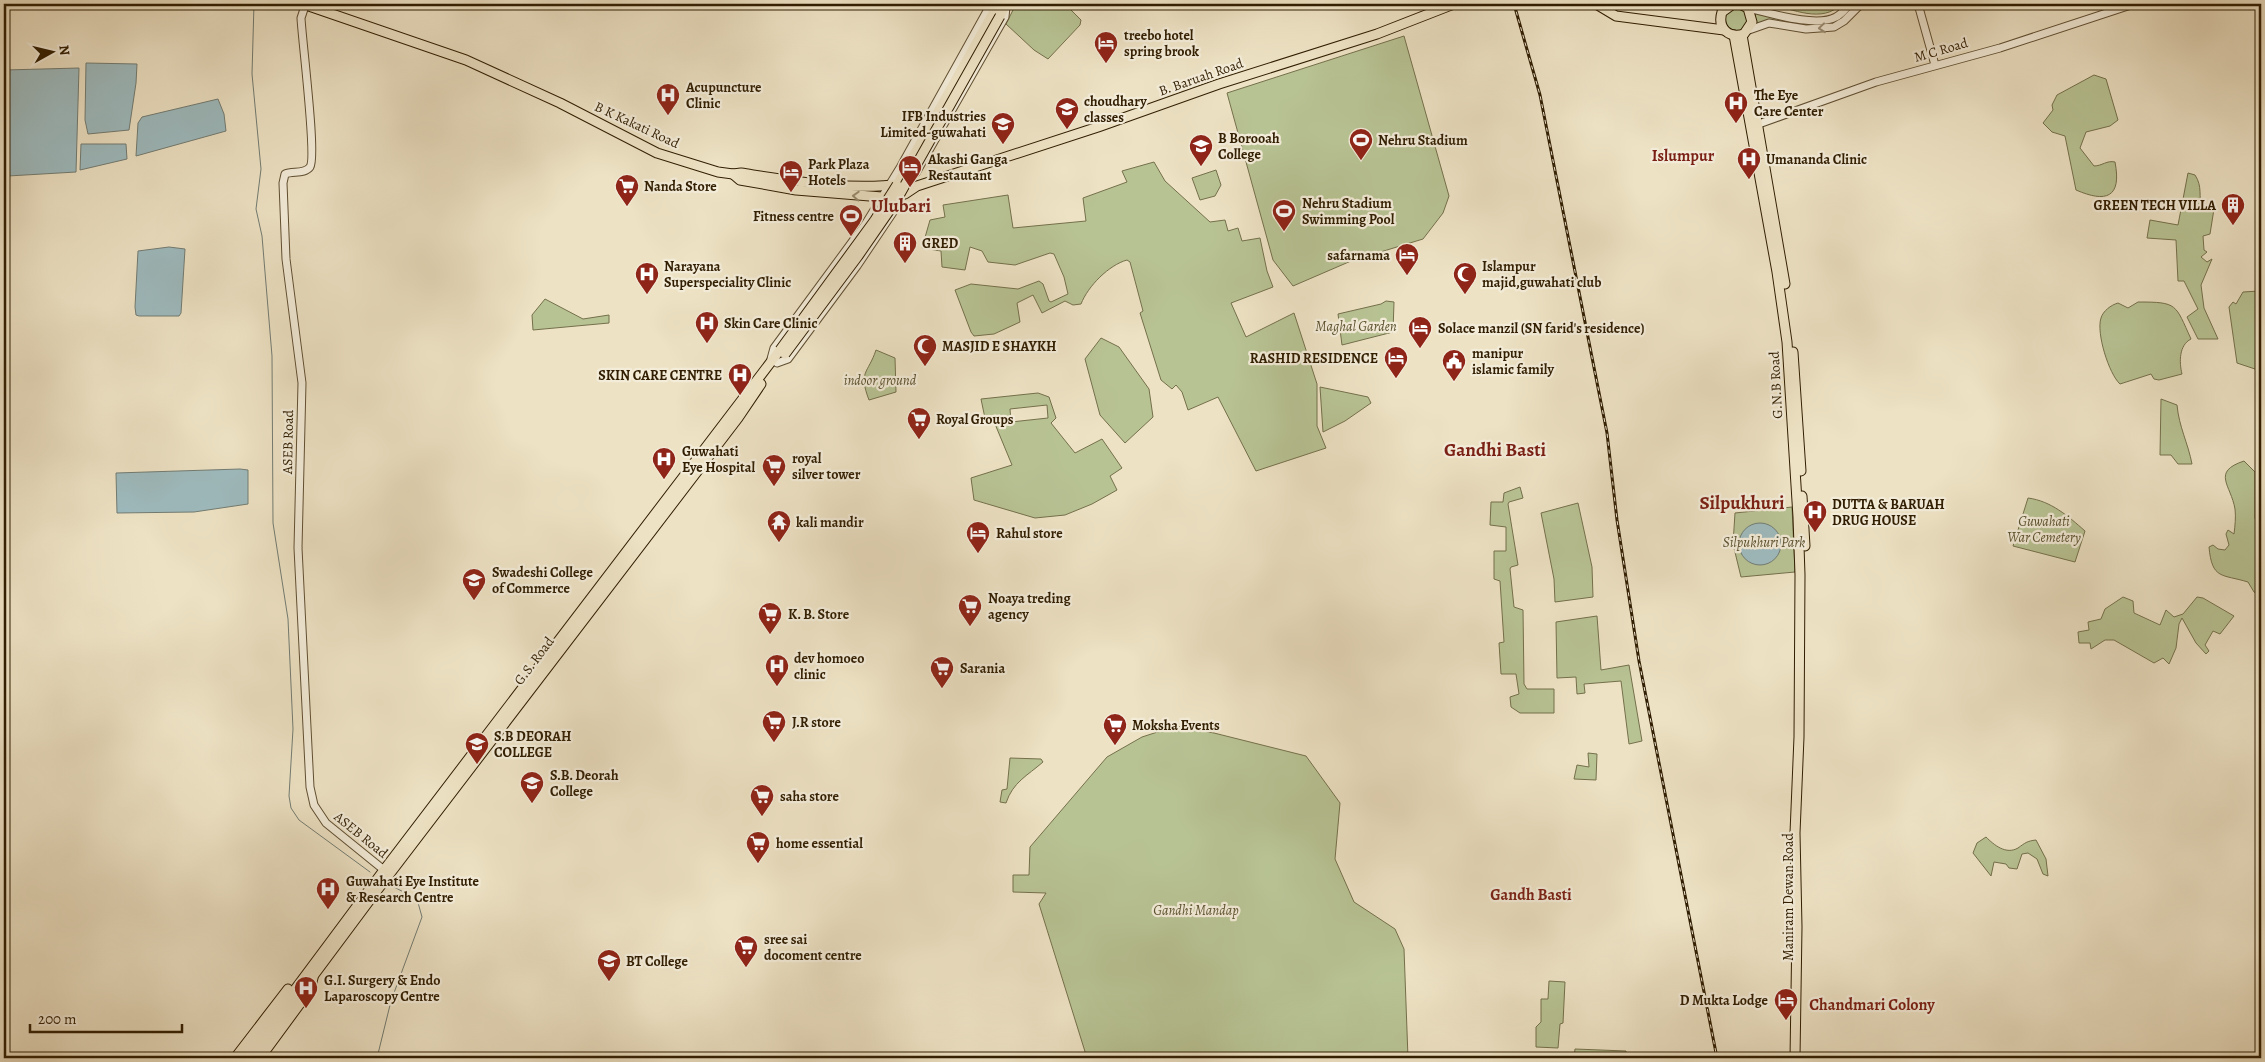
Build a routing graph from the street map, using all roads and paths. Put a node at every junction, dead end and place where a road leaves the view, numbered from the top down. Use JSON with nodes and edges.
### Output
{"nodes":[{"id":1,"x":1454,"y":4,"type":"edge"},
{"id":2,"x":1596,"y":4,"type":"edge"},
{"id":3,"x":1850,"y":4,"type":"edge"},
{"id":4,"x":1861,"y":4,"type":"edge"},
{"id":5,"x":1918,"y":4,"type":"edge"},
{"id":6,"x":2134,"y":4,"type":"edge"},
{"id":7,"x":304,"y":5,"type":"edge"},
{"id":8,"x":1000,"y":7,"type":"edge"},
{"id":9,"x":1735,"y":7,"type":"edge"},
{"id":10,"x":1699,"y":26,"type":"junction"},
{"id":11,"x":1724,"y":30,"type":"junction"},
{"id":12,"x":1741,"y":34,"type":"junction"},
{"id":13,"x":1935,"y":65,"type":"junction"},
{"id":14,"x":1756,"y":125,"type":"junction"},
{"id":15,"x":733,"y":174,"type":"junction"},
{"id":16,"x":914,"y":184,"type":"junction"},
{"id":17,"x":889,"y":186,"type":"junction"},
{"id":18,"x":905,"y":194,"type":"junction"},
{"id":19,"x":882,"y":197,"type":"junction"},
{"id":20,"x":849,"y":247,"type":"junction"},
{"id":21,"x":842,"y":257,"type":"junction"},
{"id":22,"x":864,"y":257,"type":"junction"},
{"id":23,"x":856,"y":267,"type":"junction"},
{"id":24,"x":773,"y":363,"type":"junction"},
{"id":25,"x":1802,"y":736,"type":"junction"},
{"id":26,"x":384,"y":870,"type":"junction"},
{"id":27,"x":311,"y":973,"type":"junction"},
{"id":28,"x":303,"y":984,"type":"junction"},
{"id":29,"x":235,"y":1058,"type":"edge"},
{"id":30,"x":244,"y":1058,"type":"edge"},
{"id":31,"x":252,"y":1058,"type":"edge"},
{"id":32,"x":260,"y":1058,"type":"edge"},
{"id":33,"x":1795,"y":1058,"type":"edge"},
{"id":34,"x":1800,"y":1058,"type":"edge"}],
"edges":[{"from":1,"to":16,"type":"main road","name":"B. Baruah Road"},
{"from":2,"to":10,"type":"main road"},
{"from":3,"to":9,"type":"street"},
{"from":4,"to":12,"type":"street","one_way":true},
{"from":5,"to":13,"type":"street"},
{"from":6,"to":13,"type":"street","name":"M C Road"},
{"from":7,"to":15,"type":"main road","name":"B K Kakati Road"},
{"from":7,"to":26,"type":"street","name":"ASEB Road"},
{"from":8,"to":16,"type":"street"},
{"from":8,"to":17,"type":"street"},
{"from":8,"to":24,"type":"main road","bridge":true},
{"from":9,"to":10,"type":"main road"},
{"from":9,"to":11,"type":"main road"},
{"from":9,"to":12,"type":"main road"},
{"from":10,"to":11,"type":"main road"},
{"from":11,"to":12,"type":"main road"},
{"from":12,"to":14,"type":"main road","name":"G.N.B Road"},
{"from":12,"to":25,"type":"main road","name":"G.N.B Road"},
{"from":13,"to":14,"type":"street","name":"M C Road"},
{"from":14,"to":25,"type":"main road","name":"G.N.B Road"},
{"from":15,"to":17,"type":"main road","name":"B K Kakati Road"},
{"from":19,"to":15,"type":"main road","one_way":true},
{"from":16,"to":17,"type":"main road","name":"B K Kakati Road"},
{"from":16,"to":18,"type":"main road","name":"B. Baruah Road"},
{"from":17,"to":19,"type":"street"},
{"from":18,"to":19,"type":"main road"},
{"from":18,"to":22,"type":"street"},
{"from":19,"to":20,"type":"street"},
{"from":20,"to":21,"type":"street"},
{"from":20,"to":22,"type":"street"},
{"from":21,"to":23,"type":"street"},
{"from":21,"to":24,"type":"street"},
{"from":22,"to":23,"type":"street"},
{"from":23,"to":24,"type":"street"},
{"from":24,"to":26,"type":"main road","name":"G.S. Road"},
{"from":24,"to":27,"type":"main road","name":"G.S. Road"},
{"from":25,"to":33,"type":"main road","name":"Maniram Dewan Road"},
{"from":25,"to":34,"type":"main road","name":"Maniram Dewan Road"},
{"from":26,"to":27,"type":"main road","name":"G.S. Road"},
{"from":27,"to":28,"type":"main road"},
{"from":27,"to":29,"type":"main road"},
{"from":27,"to":32,"type":"main road"},
{"from":28,"to":30,"type":"main road"},
{"from":28,"to":31,"type":"main road"}]}
